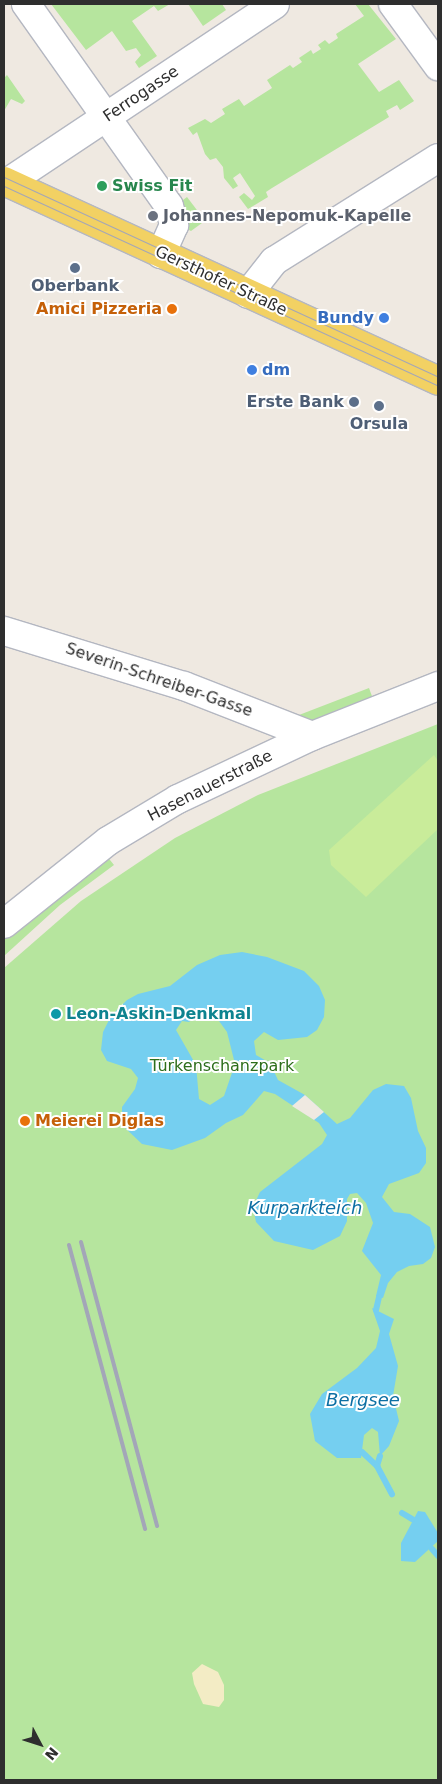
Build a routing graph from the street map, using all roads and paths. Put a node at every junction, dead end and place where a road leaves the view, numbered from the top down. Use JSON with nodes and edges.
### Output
{"nodes":[{"id":1,"x":26,"y":4,"type":"edge"},
{"id":2,"x":275,"y":4,"type":"edge"},
{"id":3,"x":393,"y":4,"type":"edge"},
{"id":4,"x":438,"y":66,"type":"edge"},
{"id":5,"x":107,"y":117,"type":"junction"},
{"id":6,"x":438,"y":158,"type":"edge"},
{"id":7,"x":5,"y":182,"type":"edge"},
{"id":8,"x":161,"y":254,"type":"junction"},
{"id":9,"x":248,"y":294,"type":"junction"},
{"id":10,"x":438,"y":381,"type":"edge"},
{"id":11,"x":4,"y":631,"type":"edge"},
{"id":12,"x":438,"y":686,"type":"edge"},
{"id":13,"x":312,"y":736,"type":"junction"},
{"id":14,"x":4,"y":924,"type":"edge"}],
"edges":[{"from":1,"to":5,"type":"street"},
{"from":2,"to":5,"type":"street","name":"Ferrogasse"},
{"from":3,"to":4,"type":"street"},
{"from":5,"to":7,"type":"street","name":"Ferrogasse"},
{"from":5,"to":8,"type":"street"},
{"from":6,"to":9,"type":"street"},
{"from":7,"to":8,"type":"main road","name":"Gersthofer Straße"},
{"from":8,"to":9,"type":"main road","name":"Gersthofer Straße"},
{"from":9,"to":10,"type":"main road","name":"Gersthofer Straße"},
{"from":11,"to":13,"type":"street","name":"Severin-Schreiber-Gasse"},
{"from":12,"to":13,"type":"street","name":"Hasenauerstraße"},
{"from":13,"to":14,"type":"street","name":"Hasenauerstraße"}]}
